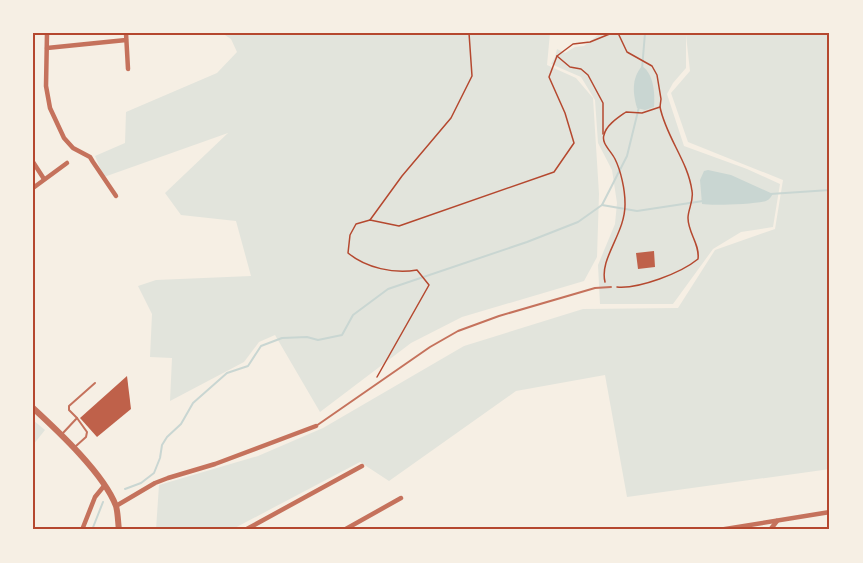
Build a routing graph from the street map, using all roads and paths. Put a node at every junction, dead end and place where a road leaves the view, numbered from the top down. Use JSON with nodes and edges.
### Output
{"nodes":[{"id":1,"x":47,"y":33,"type":"edge"},
{"id":2,"x":126,"y":33,"type":"edge"},
{"id":3,"x":469,"y":33,"type":"edge"},
{"id":4,"x":612,"y":33,"type":"edge"},
{"id":5,"x":618,"y":33,"type":"edge"},
{"id":6,"x":126,"y":40,"type":"junction"},
{"id":7,"x":47,"y":48,"type":"junction"},
{"id":8,"x":557,"y":56,"type":"junction"},
{"id":9,"x":128,"y":69,"type":"dead end"},
{"id":10,"x":660,"y":107,"type":"junction"},
{"id":11,"x":603,"y":135,"type":"junction"},
{"id":12,"x":33,"y":162,"type":"edge"},
{"id":13,"x":67,"y":163,"type":"dead end"},
{"id":14,"x":44,"y":179,"type":"junction"},
{"id":15,"x":33,"y":188,"type":"edge"},
{"id":16,"x":116,"y":196,"type":"dead end"},
{"id":17,"x":370,"y":220,"type":"junction"},
{"id":18,"x":611,"y":286,"type":"junction"},
{"id":19,"x":95,"y":383,"type":"dead end"},
{"id":20,"x":371,"y":387,"type":"junction"},
{"id":21,"x":33,"y":408,"type":"edge"},
{"id":22,"x":77,"y":418,"type":"junction"},
{"id":23,"x":316,"y":426,"type":"joint"},
{"id":24,"x":61,"y":435,"type":"junction"},
{"id":25,"x":74,"y":448,"type":"junction"},
{"id":26,"x":363,"y":466,"type":"dead end"},
{"id":27,"x":104,"y":486,"type":"junction"},
{"id":28,"x":401,"y":498,"type":"dead end"},
{"id":29,"x":116,"y":506,"type":"junction"},
{"id":30,"x":830,"y":512,"type":"edge"},
{"id":31,"x":777,"y":521,"type":"junction"},
{"id":32,"x":735,"y":529,"type":"edge"},
{"id":33,"x":82,"y":530,"type":"edge"},
{"id":34,"x":119,"y":530,"type":"edge"},
{"id":35,"x":245,"y":530,"type":"edge"},
{"id":36,"x":344,"y":530,"type":"edge"},
{"id":37,"x":719,"y":530,"type":"edge"},
{"id":38,"x":770,"y":530,"type":"edge"}],
"edges":[{"from":1,"to":7,"type":"street"},
{"from":2,"to":6,"type":"street"},
{"from":3,"to":17,"type":"path"},
{"from":4,"to":8,"type":"path"},
{"from":5,"to":10,"type":"path"},
{"from":6,"to":7,"type":"street"},
{"from":6,"to":9,"type":"street"},
{"from":7,"to":16,"type":"street"},
{"from":8,"to":11,"type":"path"},
{"from":8,"to":17,"type":"path"},
{"from":10,"to":11,"type":"path"},
{"from":10,"to":18,"type":"path"},
{"from":11,"to":18,"type":"path"},
{"from":12,"to":14,"type":"street"},
{"from":13,"to":14,"type":"street"},
{"from":14,"to":15,"type":"street"},
{"from":17,"to":20,"type":"path"},
{"from":18,"to":20,"type":"lane"},
{"from":19,"to":22,"type":"lane"},
{"from":20,"to":23,"type":"lane"},
{"from":21,"to":24,"type":"street"},
{"from":22,"to":24,"type":"lane"},
{"from":22,"to":25,"type":"lane"},
{"from":23,"to":29,"type":"street"},
{"from":24,"to":25,"type":"street"},
{"from":25,"to":27,"type":"street"},
{"from":26,"to":35,"type":"street"},
{"from":27,"to":29,"type":"street"},
{"from":27,"to":33,"type":"street"},
{"from":28,"to":36,"type":"street"},
{"from":29,"to":34,"type":"street"},
{"from":30,"to":31,"type":"street"},
{"from":31,"to":32,"type":"street"},
{"from":31,"to":38,"type":"street"},
{"from":32,"to":37,"type":"street"}]}
